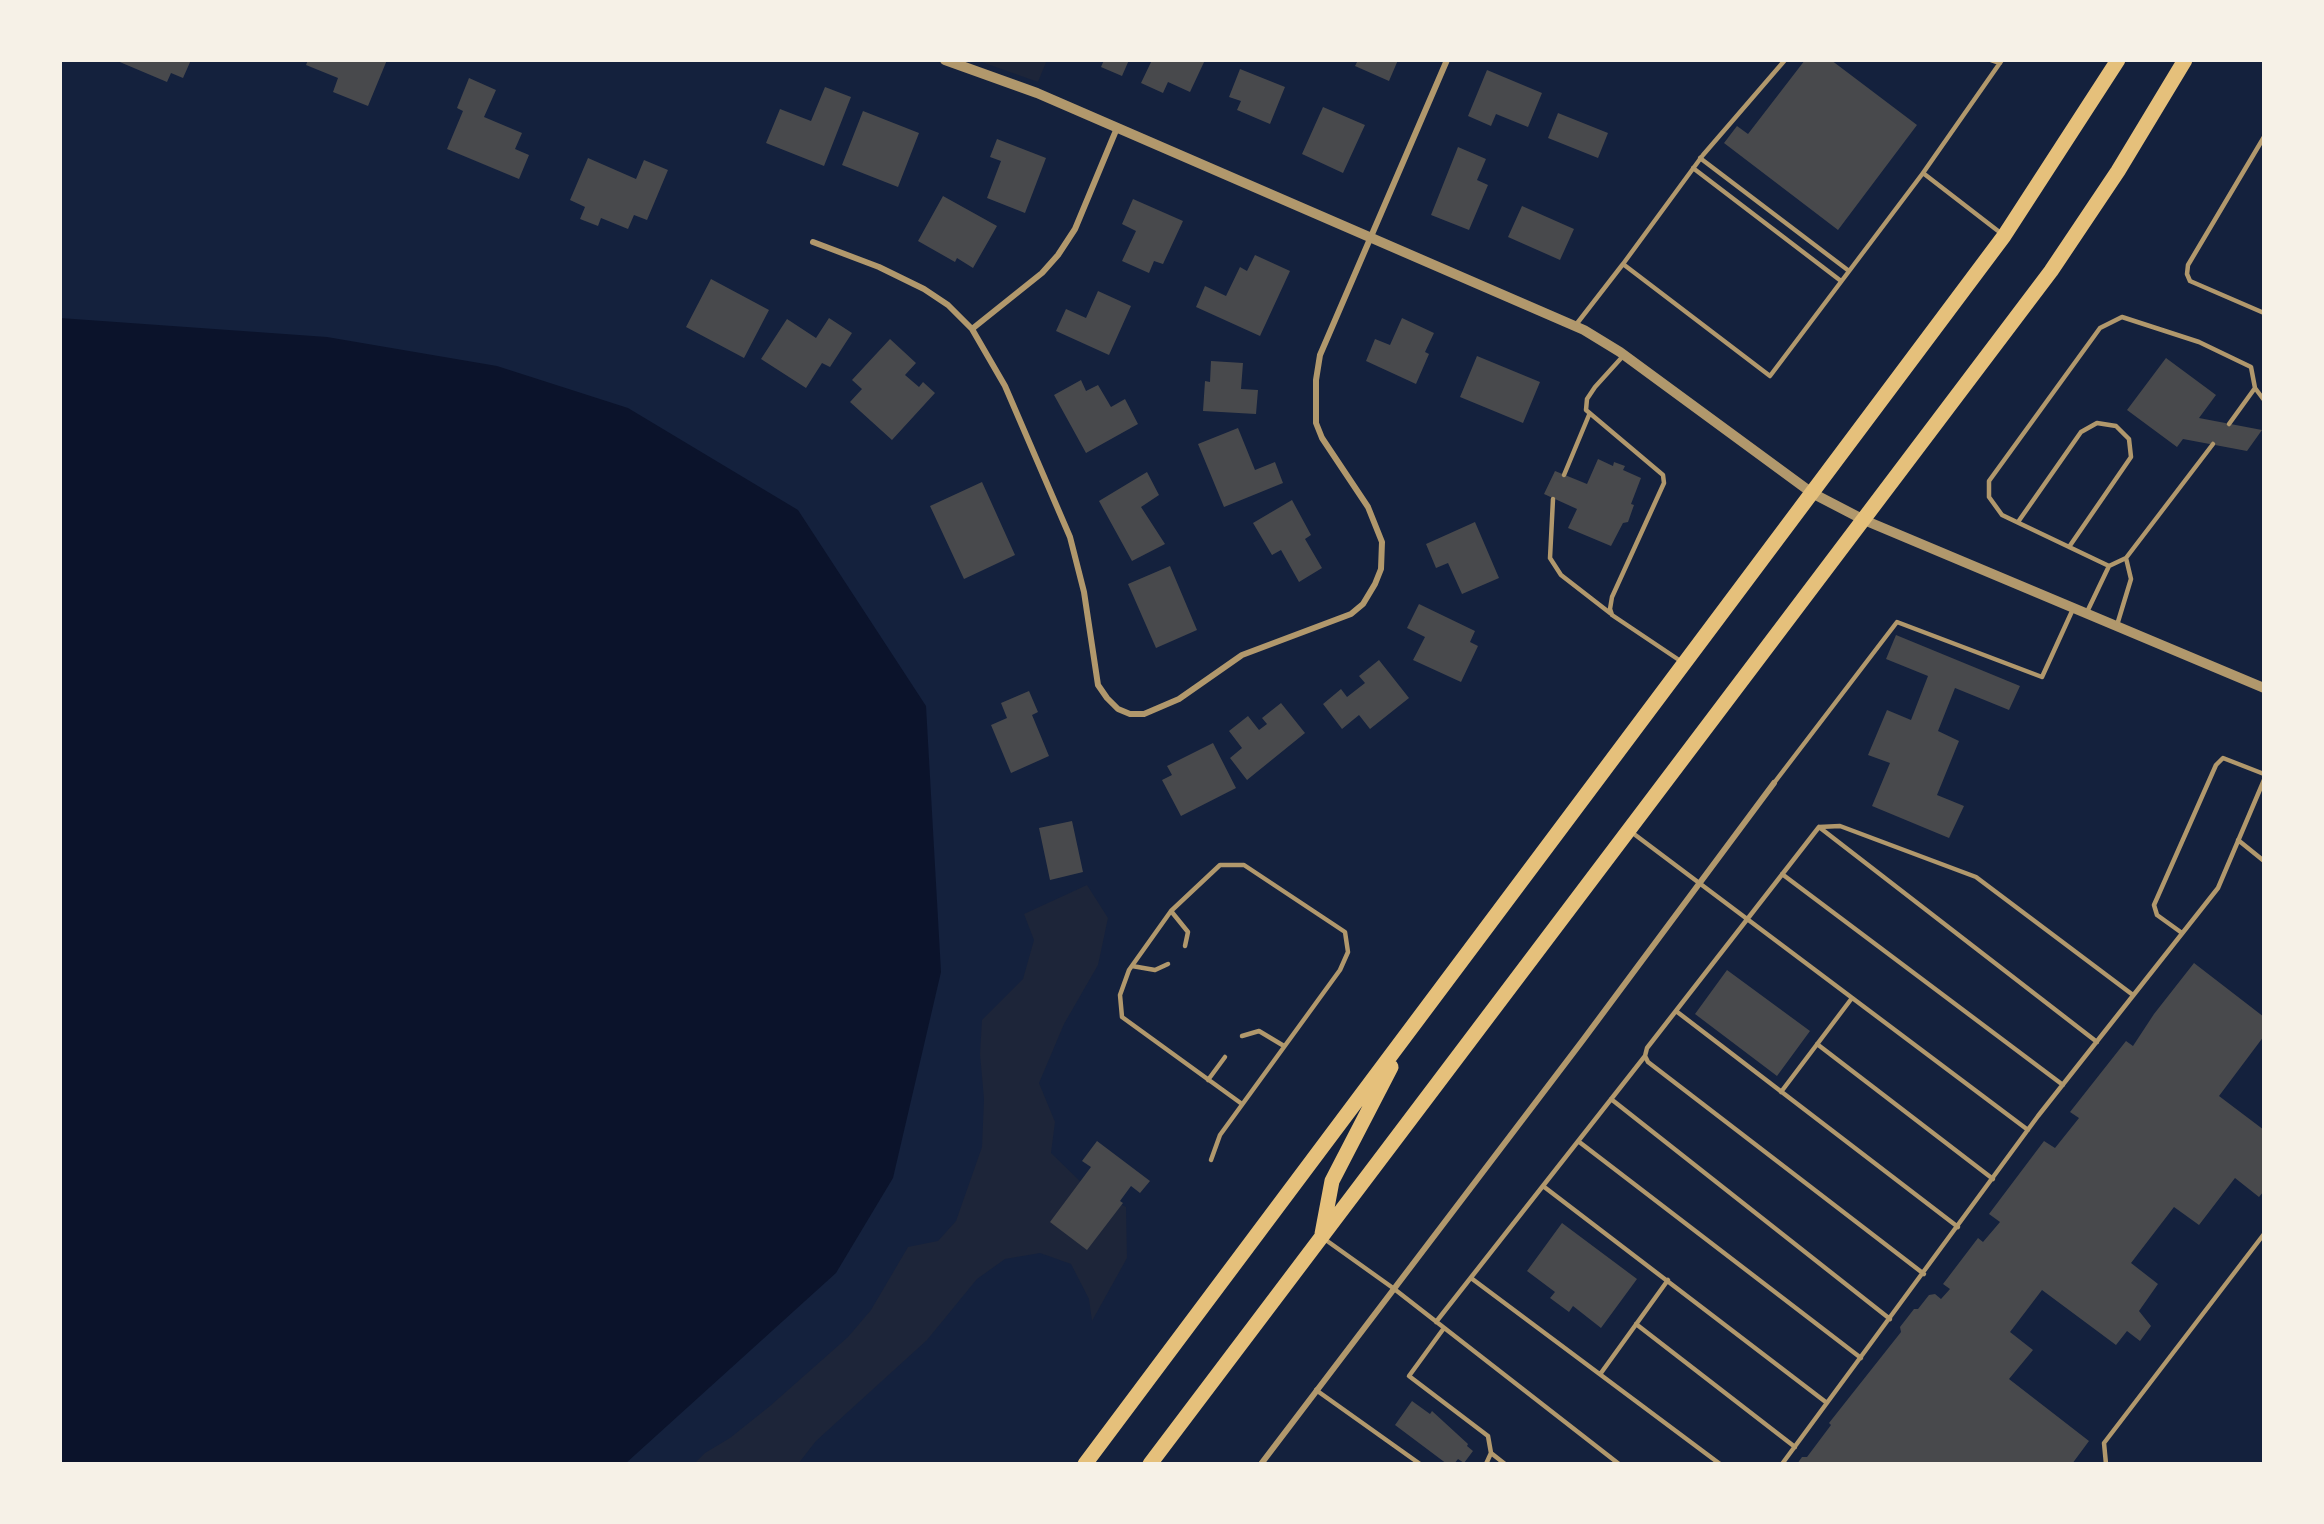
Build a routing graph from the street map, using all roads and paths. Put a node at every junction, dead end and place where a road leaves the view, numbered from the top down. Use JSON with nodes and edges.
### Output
{"nodes":[{"id":1,"x":945,"y":60,"type":"edge"},
{"id":2,"x":1447,"y":60,"type":"edge"},
{"id":3,"x":1785,"y":60,"type":"edge"},
{"id":4,"x":1991,"y":60,"type":"edge"},
{"id":5,"x":2118,"y":60,"type":"edge"},
{"id":6,"x":2185,"y":60,"type":"edge"},
{"id":7,"x":2001,"y":61,"type":"edge"},
{"id":8,"x":1117,"y":128,"type":"junction"},
{"id":9,"x":2263,"y":140,"type":"edge"},
{"id":10,"x":1701,"y":156,"type":"junction"},
{"id":11,"x":1693,"y":168,"type":"junction"},
{"id":12,"x":1923,"y":173,"type":"junction"},
{"id":13,"x":2004,"y":236,"type":"junction"},
{"id":14,"x":1372,"y":238,"type":"junction"},
{"id":15,"x":813,"y":242,"type":"dead end"},
{"id":16,"x":1623,"y":264,"type":"junction"},
{"id":17,"x":1849,"y":271,"type":"junction"},
{"id":18,"x":1841,"y":282,"type":"junction"},
{"id":19,"x":2264,"y":313,"type":"edge"},
{"id":20,"x":1575,"y":326,"type":"junction"},
{"id":21,"x":972,"y":329,"type":"junction"},
{"id":22,"x":1624,"y":355,"type":"junction"},
{"id":23,"x":2255,"y":388,"type":"junction"},
{"id":24,"x":2264,"y":399,"type":"edge"},
{"id":25,"x":1589,"y":415,"type":"junction"},
{"id":26,"x":2229,"y":424,"type":"dead end"},
{"id":27,"x":2213,"y":444,"type":"dead end"},
{"id":28,"x":1564,"y":475,"type":"dead end"},
{"id":29,"x":1812,"y":493,"type":"junction"},
{"id":30,"x":1554,"y":499,"type":"dead end"},
{"id":31,"x":1864,"y":520,"type":"junction"},
{"id":32,"x":2018,"y":522,"type":"junction"},
{"id":33,"x":2069,"y":547,"type":"junction"},
{"id":34,"x":2126,"y":558,"type":"junction"},
{"id":35,"x":2109,"y":566,"type":"junction"},
{"id":36,"x":2073,"y":609,"type":"junction"},
{"id":37,"x":1612,"y":615,"type":"junction"},
{"id":38,"x":2086,"y":615,"type":"junction"},
{"id":39,"x":2116,"y":627,"type":"junction"},
{"id":40,"x":1684,"y":664,"type":"junction"},
{"id":41,"x":2264,"y":688,"type":"edge"},
{"id":42,"x":2264,"y":774,"type":"edge"},
{"id":43,"x":2264,"y":780,"type":"edge"},
{"id":44,"x":1774,"y":783,"type":"joint"},
{"id":45,"x":1819,"y":827,"type":"junction"},
{"id":46,"x":1630,"y":831,"type":"junction"},
{"id":47,"x":2238,"y":840,"type":"junction"},
{"id":48,"x":2264,"y":861,"type":"edge"},
{"id":49,"x":1782,"y":874,"type":"junction"},
{"id":50,"x":1699,"y":883,"type":"junction"},
{"id":51,"x":1171,"y":911,"type":"junction"},
{"id":52,"x":1747,"y":919,"type":"junction"},
{"id":53,"x":2182,"y":933,"type":"junction"},
{"id":54,"x":1185,"y":946,"type":"dead end"},
{"id":55,"x":1168,"y":964,"type":"dead end"},
{"id":56,"x":1132,"y":966,"type":"junction"},
{"id":57,"x":2133,"y":995,"type":"junction"},
{"id":58,"x":1852,"y":998,"type":"junction"},
{"id":59,"x":1676,"y":1011,"type":"junction"},
{"id":60,"x":1410,"y":1029,"type":"junction"},
{"id":61,"x":1242,"y":1036,"type":"dead end"},
{"id":62,"x":2097,"y":1041,"type":"junction"},
{"id":63,"x":1817,"y":1044,"type":"junction"},
{"id":64,"x":1284,"y":1046,"type":"junction"},
{"id":65,"x":1225,"y":1056,"type":"dead end"},
{"id":66,"x":1646,"y":1056,"type":"junction"},
{"id":67,"x":1208,"y":1080,"type":"junction"},
{"id":68,"x":2063,"y":1085,"type":"junction"},
{"id":69,"x":1781,"y":1092,"type":"junction"},
{"id":70,"x":1611,"y":1100,"type":"junction"},
{"id":71,"x":1242,"y":1104,"type":"junction"},
{"id":72,"x":2028,"y":1130,"type":"junction"},
{"id":73,"x":1578,"y":1141,"type":"junction"},
{"id":74,"x":1211,"y":1160,"type":"dead end"},
{"id":75,"x":1993,"y":1179,"type":"junction"},
{"id":76,"x":1543,"y":1186,"type":"junction"},
{"id":77,"x":1958,"y":1227,"type":"junction"},
{"id":78,"x":2264,"y":1234,"type":"edge"},
{"id":79,"x":1321,"y":1237,"type":"junction"},
{"id":80,"x":1924,"y":1274,"type":"junction"},
{"id":81,"x":1471,"y":1278,"type":"junction"},
{"id":82,"x":1668,"y":1280,"type":"junction"},
{"id":83,"x":1393,"y":1288,"type":"junction"},
{"id":84,"x":1890,"y":1319,"type":"junction"},
{"id":85,"x":1436,"y":1322,"type":"junction"},
{"id":86,"x":1636,"y":1324,"type":"junction"},
{"id":87,"x":1444,"y":1328,"type":"junction"},
{"id":88,"x":1861,"y":1358,"type":"junction"},
{"id":89,"x":1601,"y":1373,"type":"junction"},
{"id":90,"x":1316,"y":1390,"type":"junction"},
{"id":91,"x":1827,"y":1403,"type":"junction"},
{"id":92,"x":1795,"y":1447,"type":"junction"},
{"id":93,"x":1491,"y":1454,"type":"junction"},
{"id":94,"x":1085,"y":1464,"type":"edge"},
{"id":95,"x":1150,"y":1464,"type":"edge"},
{"id":96,"x":1261,"y":1464,"type":"edge"},
{"id":97,"x":1420,"y":1464,"type":"edge"},
{"id":98,"x":1486,"y":1464,"type":"edge"},
{"id":99,"x":1505,"y":1464,"type":"edge"},
{"id":100,"x":1619,"y":1464,"type":"edge"},
{"id":101,"x":1720,"y":1464,"type":"edge"},
{"id":102,"x":1782,"y":1464,"type":"edge"},
{"id":103,"x":2106,"y":1464,"type":"edge"}],
"edges":[{"from":1,"to":8,"type":"street"},
{"from":2,"to":14,"type":"street"},
{"from":3,"to":10,"type":"lane"},
{"from":4,"to":7,"type":"lane"},
{"from":5,"to":13,"type":"main road"},
{"from":6,"to":31,"type":"main road"},
{"from":7,"to":12,"type":"lane"},
{"from":8,"to":14,"type":"street"},
{"from":8,"to":21,"type":"street"},
{"from":9,"to":19,"type":"lane"},
{"from":10,"to":11,"type":"lane"},
{"from":10,"to":17,"type":"lane"},
{"from":11,"to":16,"type":"lane"},
{"from":11,"to":18,"type":"lane"},
{"from":12,"to":13,"type":"lane"},
{"from":12,"to":17,"type":"lane"},
{"from":13,"to":29,"type":"main road"},
{"from":14,"to":20,"type":"street"},
{"from":14,"to":21,"type":"street"},
{"from":15,"to":21,"type":"street"},
{"from":16,"to":18,"type":"lane"},
{"from":16,"to":20,"type":"lane"},
{"from":17,"to":18,"type":"lane"},
{"from":20,"to":22,"type":"street"},
{"from":22,"to":25,"type":"lane"},
{"from":22,"to":29,"type":"street"},
{"from":23,"to":24,"type":"lane"},
{"from":23,"to":26,"type":"lane"},
{"from":23,"to":32,"type":"lane"},
{"from":25,"to":28,"type":"lane"},
{"from":25,"to":37,"type":"lane"},
{"from":27,"to":34,"type":"lane"},
{"from":29,"to":31,"type":"street"},
{"from":29,"to":40,"type":"main road"},
{"from":30,"to":37,"type":"lane"},
{"from":31,"to":36,"type":"street"},
{"from":31,"to":46,"type":"main road"},
{"from":32,"to":33,"type":"lane"},
{"from":32,"to":33,"type":"lane"},
{"from":33,"to":35,"type":"lane"},
{"from":34,"to":35,"type":"lane"},
{"from":34,"to":39,"type":"lane"},
{"from":35,"to":38,"type":"lane"},
{"from":36,"to":38,"type":"street"},
{"from":36,"to":44,"type":"lane"},
{"from":37,"to":40,"type":"lane"},
{"from":38,"to":39,"type":"street"},
{"from":39,"to":41,"type":"street"},
{"from":40,"to":60,"type":"main road"},
{"from":42,"to":53,"type":"lane"},
{"from":43,"to":47,"type":"lane"},
{"from":44,"to":50,"type":"street"},
{"from":45,"to":49,"type":"lane"},
{"from":45,"to":57,"type":"lane"},
{"from":45,"to":62,"type":"lane"},
{"from":46,"to":50,"type":"lane"},
{"from":46,"to":79,"type":"main road"},
{"from":47,"to":48,"type":"lane"},
{"from":47,"to":53,"type":"lane"},
{"from":49,"to":52,"type":"lane"},
{"from":49,"to":68,"type":"lane"},
{"from":50,"to":52,"type":"lane"},
{"from":50,"to":83,"type":"street"},
{"from":51,"to":54,"type":"lane"},
{"from":51,"to":56,"type":"lane"},
{"from":51,"to":64,"type":"lane"},
{"from":52,"to":58,"type":"lane"},
{"from":52,"to":59,"type":"lane"},
{"from":53,"to":57,"type":"lane"},
{"from":55,"to":56,"type":"lane"},
{"from":56,"to":67,"type":"lane"},
{"from":57,"to":62,"type":"lane"},
{"from":58,"to":63,"type":"lane"},
{"from":58,"to":72,"type":"lane"},
{"from":59,"to":66,"type":"lane"},
{"from":59,"to":69,"type":"lane"},
{"from":60,"to":79,"type":"main road"},
{"from":60,"to":94,"type":"main road"},
{"from":61,"to":64,"type":"lane"},
{"from":62,"to":68,"type":"lane"},
{"from":63,"to":69,"type":"lane"},
{"from":63,"to":75,"type":"lane"},
{"from":64,"to":71,"type":"lane"},
{"from":65,"to":67,"type":"lane"},
{"from":66,"to":70,"type":"lane"},
{"from":66,"to":80,"type":"lane"},
{"from":67,"to":71,"type":"lane"},
{"from":68,"to":72,"type":"lane"},
{"from":69,"to":77,"type":"lane"},
{"from":70,"to":73,"type":"lane"},
{"from":70,"to":84,"type":"lane"},
{"from":71,"to":74,"type":"lane"},
{"from":72,"to":75,"type":"lane"},
{"from":73,"to":76,"type":"lane"},
{"from":73,"to":88,"type":"lane"},
{"from":75,"to":77,"type":"lane"},
{"from":76,"to":81,"type":"lane"},
{"from":76,"to":82,"type":"lane"},
{"from":77,"to":80,"type":"lane"},
{"from":78,"to":103,"type":"lane"},
{"from":79,"to":83,"type":"lane"},
{"from":79,"to":95,"type":"main road"},
{"from":80,"to":84,"type":"lane"},
{"from":81,"to":85,"type":"lane"},
{"from":81,"to":89,"type":"lane"},
{"from":82,"to":86,"type":"lane"},
{"from":82,"to":91,"type":"lane"},
{"from":83,"to":85,"type":"lane"},
{"from":83,"to":90,"type":"street"},
{"from":84,"to":88,"type":"lane"},
{"from":85,"to":87,"type":"lane"},
{"from":86,"to":89,"type":"lane"},
{"from":86,"to":92,"type":"lane"},
{"from":87,"to":93,"type":"lane"},
{"from":87,"to":100,"type":"lane"},
{"from":88,"to":91,"type":"lane"},
{"from":89,"to":101,"type":"lane"},
{"from":90,"to":96,"type":"street"},
{"from":90,"to":97,"type":"lane"},
{"from":91,"to":92,"type":"lane"},
{"from":92,"to":102,"type":"lane"},
{"from":93,"to":98,"type":"lane"},
{"from":93,"to":99,"type":"lane"}]}
